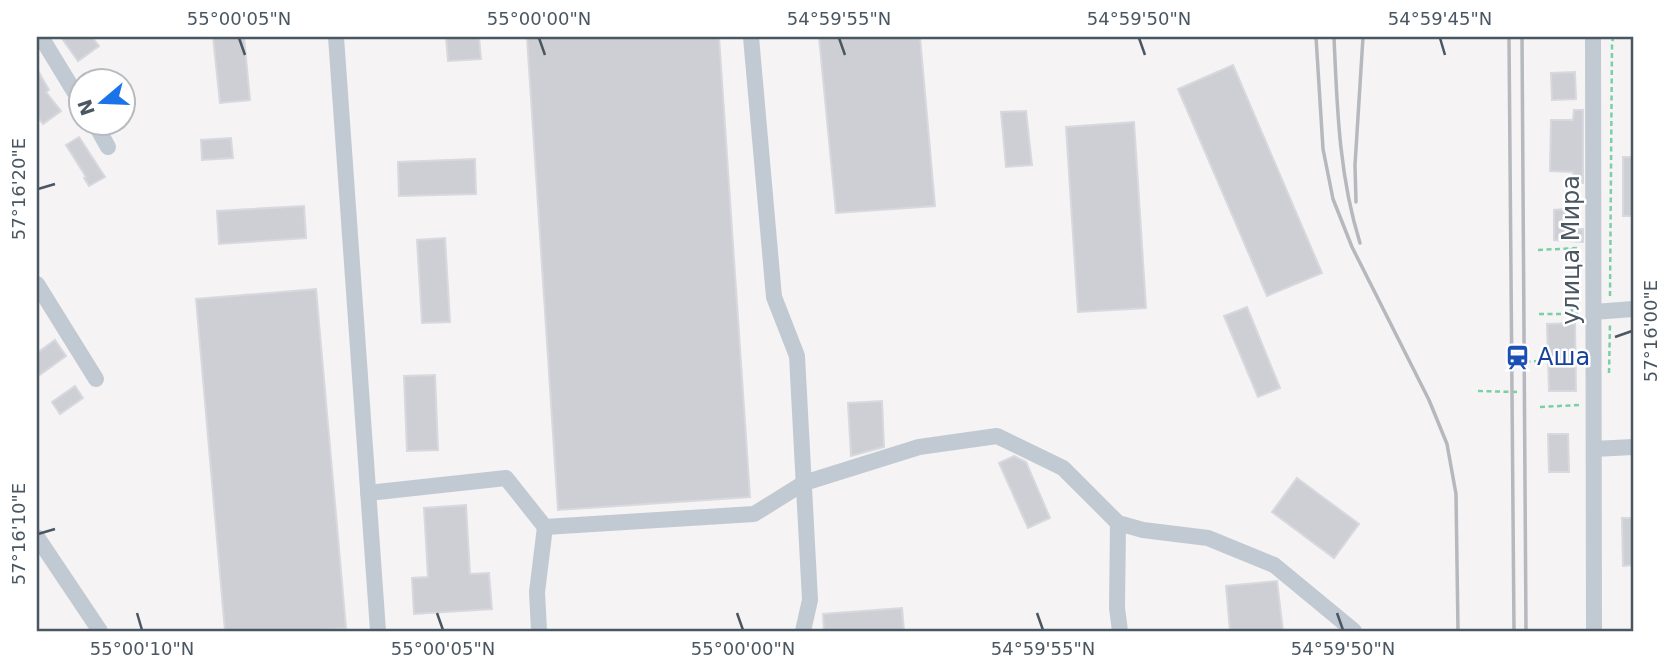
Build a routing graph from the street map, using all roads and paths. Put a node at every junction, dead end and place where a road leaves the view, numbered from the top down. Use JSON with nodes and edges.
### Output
{"nodes":[{"id":1,"x":41,"y":37,"type":"edge"},
{"id":2,"x":336,"y":37,"type":"edge"},
{"id":3,"x":751,"y":37,"type":"edge"},
{"id":4,"x":1593,"y":37,"type":"edge"},
{"id":5,"x":1614,"y":37,"type":"edge"},
{"id":6,"x":66,"y":78,"type":"edge"},
{"id":7,"x":102,"y":136,"type":"edge"},
{"id":8,"x":108,"y":146,"type":"dead end"},
{"id":9,"x":1594,"y":225,"type":"junction"},
{"id":10,"x":1611,"y":225,"type":"junction"},
{"id":11,"x":1571,"y":248,"type":"junction"},
{"id":12,"x":1588,"y":248,"type":"dead end"},
{"id":13,"x":1538,"y":250,"type":"dead end"},
{"id":14,"x":37,"y":284,"type":"edge"},
{"id":15,"x":1633,"y":309,"type":"edge"},
{"id":16,"x":1595,"y":313,"type":"junction"},
{"id":17,"x":1539,"y":314,"type":"dead end"},
{"id":18,"x":1572,"y":314,"type":"junction"},
{"id":19,"x":1601,"y":358,"type":"junction"},
{"id":20,"x":1539,"y":361,"type":"dead end"},
{"id":21,"x":1517,"y":362,"type":"dead end"},
{"id":22,"x":96,"y":379,"type":"dead end"},
{"id":23,"x":1609,"y":384,"type":"dead end"},
{"id":24,"x":1478,"y":391,"type":"dead end"},
{"id":25,"x":1518,"y":392,"type":"dead end"},
{"id":26,"x":1584,"y":405,"type":"dead end"},
{"id":27,"x":1540,"y":407,"type":"dead end"},
{"id":28,"x":1633,"y":447,"type":"edge"},
{"id":29,"x":1594,"y":449,"type":"junction"},
{"id":30,"x":804,"y":483,"type":"junction"},
{"id":31,"x":368,"y":493,"type":"junction"},
{"id":32,"x":1118,"y":523,"type":"junction"},
{"id":33,"x":545,"y":527,"type":"junction"},
{"id":34,"x":37,"y":537,"type":"edge"},
{"id":35,"x":100,"y":631,"type":"edge"},
{"id":36,"x":378,"y":631,"type":"edge"},
{"id":37,"x":539,"y":631,"type":"edge"},
{"id":38,"x":803,"y":631,"type":"edge"},
{"id":39,"x":1120,"y":631,"type":"edge"},
{"id":40,"x":1354,"y":631,"type":"edge"},
{"id":41,"x":1594,"y":631,"type":"edge"}],
"edges":[{"from":1,"to":6,"type":"street"},
{"from":2,"to":31,"type":"street"},
{"from":3,"to":30,"type":"street"},
{"from":4,"to":9,"type":"street","name":"улица Мира"},
{"from":5,"to":10,"type":"path"},
{"from":7,"to":8,"type":"street"},
{"from":9,"to":10,"type":"path"},
{"from":9,"to":16,"type":"street","name":"улица Мира"},
{"from":10,"to":16,"type":"path"},
{"from":11,"to":12,"type":"path"},
{"from":11,"to":13,"type":"path"},
{"from":11,"to":18,"type":"path"},
{"from":14,"to":22,"type":"street"},
{"from":15,"to":16,"type":"street"},
{"from":16,"to":18,"type":"path"},
{"from":16,"to":19,"type":"street","name":"улица Мира"},
{"from":16,"to":19,"type":"path"},
{"from":17,"to":18,"type":"path"},
{"from":19,"to":23,"type":"path"},
{"from":19,"to":29,"type":"street","name":"улица Мира"},
{"from":20,"to":21,"type":"path"},
{"from":24,"to":25,"type":"path"},
{"from":26,"to":27,"type":"path"},
{"from":28,"to":29,"type":"street"},
{"from":29,"to":41,"type":"street","name":"улица Мира"},
{"from":30,"to":32,"type":"street"},
{"from":30,"to":33,"type":"street"},
{"from":30,"to":38,"type":"street"},
{"from":31,"to":33,"type":"street"},
{"from":31,"to":36,"type":"street"},
{"from":32,"to":39,"type":"street"},
{"from":32,"to":40,"type":"street"},
{"from":33,"to":37,"type":"street"},
{"from":34,"to":35,"type":"street"}]}
